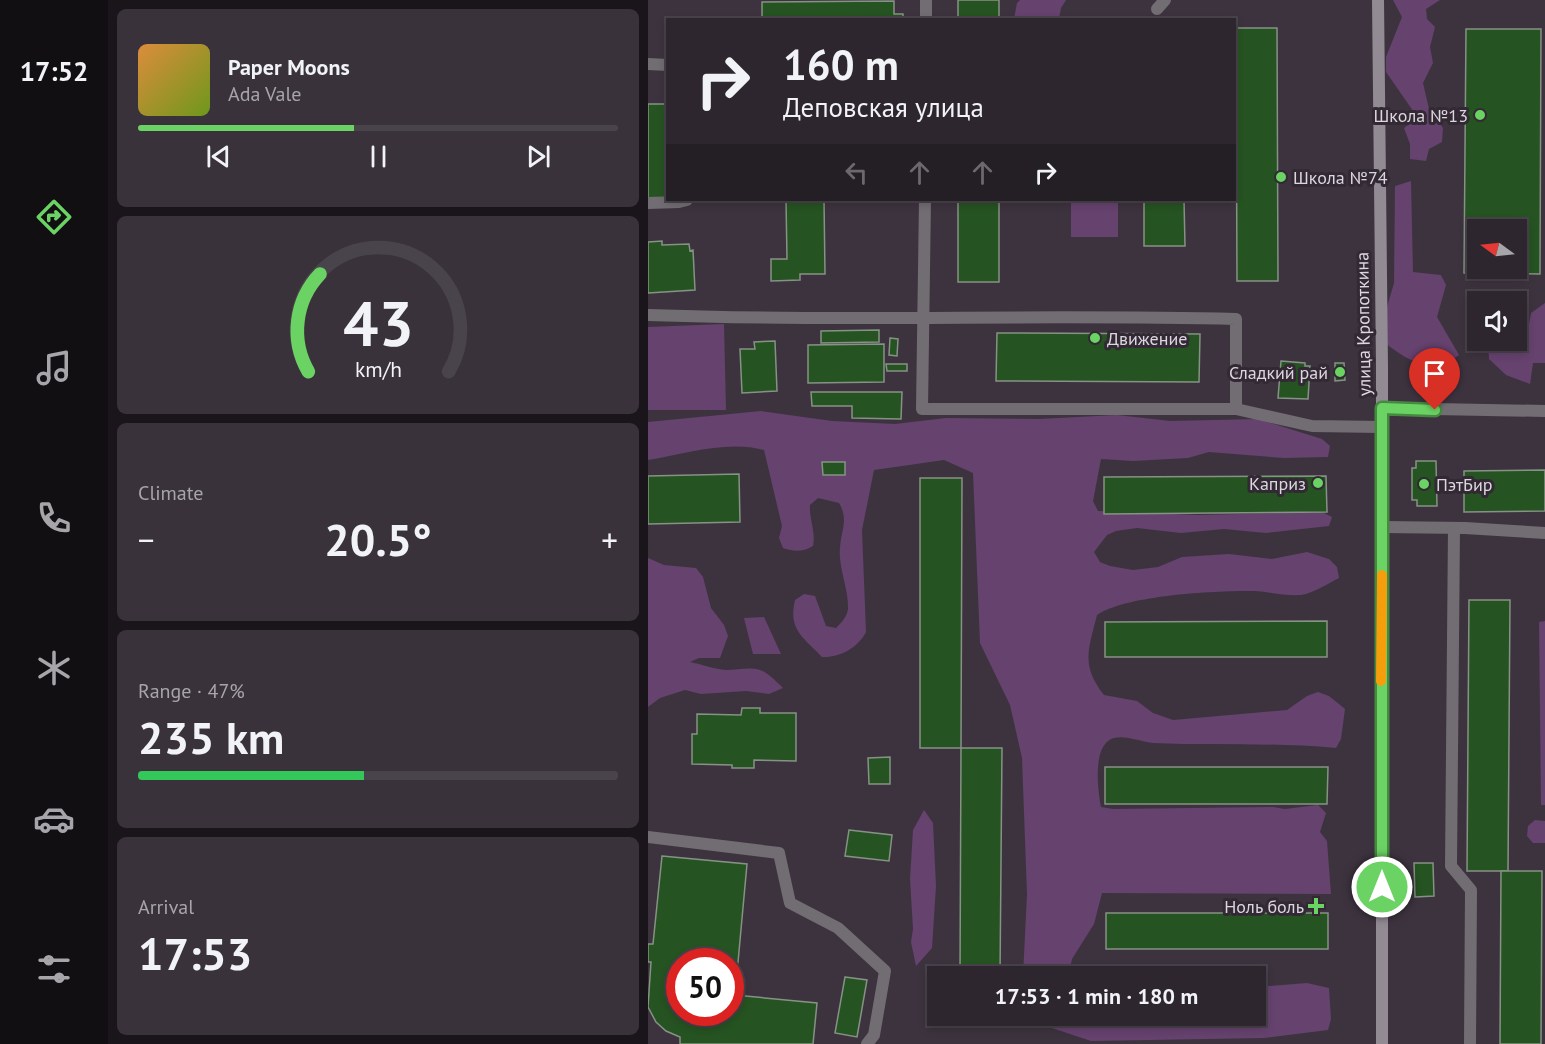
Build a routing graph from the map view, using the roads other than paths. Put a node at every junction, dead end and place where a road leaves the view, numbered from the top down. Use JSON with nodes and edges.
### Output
{"nodes":[{"id":1,"x":926,"y":0,"type":"edge"},
{"id":2,"x":1378,"y":0,"type":"edge"},
{"id":3,"x":926,"y":18,"type":"edge"},
{"id":4,"x":648,"y":64,"type":"edge"},
{"id":5,"x":666,"y":65,"type":"edge"},
{"id":6,"x":683,"y":201,"type":"edge"},
{"id":7,"x":925,"y":201,"type":"edge"},
{"id":8,"x":648,"y":203,"type":"edge"},
{"id":9,"x":648,"y":315,"type":"edge"},
{"id":10,"x":924,"y":317,"type":"junction"},
{"id":11,"x":1382,"y":408,"type":"junction"},
{"id":12,"x":1236,"y":409,"type":"junction"},
{"id":13,"x":1545,"y":411,"type":"edge"},
{"id":14,"x":1382,"y":427,"type":"junction"},
{"id":15,"x":1383,"y":526,"type":"junction"},
{"id":16,"x":1454,"y":528,"type":"junction"},
{"id":17,"x":1545,"y":533,"type":"edge"},
{"id":18,"x":648,"y":837,"type":"edge"},
{"id":19,"x":867,"y":1044,"type":"edge"},
{"id":20,"x":1382,"y":1044,"type":"edge"},
{"id":21,"x":1470,"y":1044,"type":"edge"}],
"edges":[{"from":1,"to":3,"type":"street"},
{"from":2,"to":11,"type":"main road","name":"улица Кропоткина"},
{"from":4,"to":5,"type":"street"},
{"from":6,"to":8,"type":"street"},
{"from":7,"to":10,"type":"street"},
{"from":9,"to":10,"type":"street"},
{"from":10,"to":12,"type":"street"},
{"from":10,"to":12,"type":"street"},
{"from":11,"to":13,"type":"street"},
{"from":11,"to":14,"type":"main road","name":"улица Кропоткина"},
{"from":12,"to":14,"type":"street"},
{"from":14,"to":15,"type":"main road","name":"улица Кропоткина"},
{"from":15,"to":16,"type":"street"},
{"from":15,"to":20,"type":"main road","name":"улица Кропоткина"},
{"from":16,"to":17,"type":"street"},
{"from":16,"to":21,"type":"street"},
{"from":18,"to":19,"type":"street"}]}
